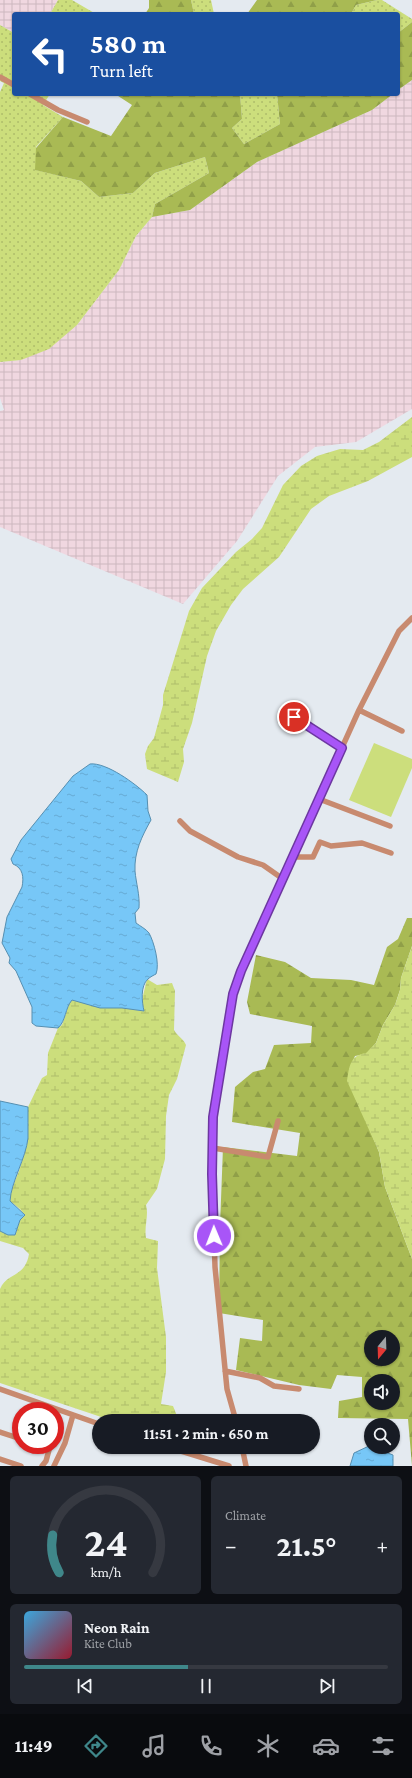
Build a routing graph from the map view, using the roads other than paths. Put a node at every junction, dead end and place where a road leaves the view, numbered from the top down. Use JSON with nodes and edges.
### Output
{"nodes":[{"id":1,"x":0,"y":77,"type":"edge"},
{"id":2,"x":12,"y":84,"type":"edge"},
{"id":3,"x":34,"y":96,"type":"edge"},
{"id":4,"x":87,"y":122,"type":"dead end"},
{"id":5,"x":412,"y":618,"type":"edge"},
{"id":6,"x":359,"y":710,"type":"junction"},
{"id":7,"x":294,"y":717,"type":"dead end"},
{"id":8,"x":402,"y":731,"type":"dead end"},
{"id":9,"x":342,"y":748,"type":"junction"},
{"id":10,"x":319,"y":799,"type":"junction"},
{"id":11,"x":180,"y":821,"type":"dead end"},
{"id":12,"x":390,"y":826,"type":"dead end"},
{"id":13,"x":390,"y":852,"type":"dead end"},
{"id":14,"x":293,"y":857,"type":"junction"},
{"id":15,"x":283,"y":878,"type":"junction"},
{"id":16,"x":278,"y":1121,"type":"dead end"},
{"id":17,"x":213,"y":1148,"type":"junction"},
{"id":18,"x":225,"y":1372,"type":"junction"},
{"id":19,"x":0,"y":1389,"type":"edge"},
{"id":20,"x":299,"y":1389,"type":"dead end"},
{"id":21,"x":234,"y":1414,"type":"edge"},
{"id":22,"x":73,"y":1415,"type":"junction"},
{"id":23,"x":92,"y":1422,"type":"edge"},
{"id":24,"x":0,"y":1432,"type":"edge"},
{"id":25,"x":12,"y":1436,"type":"edge"},
{"id":26,"x":48,"y":1454,"type":"edge"},
{"id":27,"x":190,"y":1454,"type":"edge"},
{"id":28,"x":243,"y":1454,"type":"edge"},
{"id":29,"x":0,"y":1458,"type":"edge"},
{"id":30,"x":22,"y":1466,"type":"edge"},
{"id":31,"x":42,"y":1466,"type":"edge"},
{"id":32,"x":54,"y":1466,"type":"edge"},
{"id":33,"x":229,"y":1466,"type":"edge"},
{"id":34,"x":246,"y":1466,"type":"edge"}],
"edges":[{"from":1,"to":2,"type":"street"},
{"from":3,"to":4,"type":"street"},
{"from":5,"to":6,"type":"street"},
{"from":6,"to":8,"type":"street"},
{"from":6,"to":9,"type":"street"},
{"from":7,"to":9,"type":"street"},
{"from":9,"to":10,"type":"street"},
{"from":10,"to":12,"type":"street"},
{"from":10,"to":14,"type":"street"},
{"from":11,"to":15,"type":"street"},
{"from":13,"to":14,"type":"street"},
{"from":14,"to":15,"type":"street"},
{"from":15,"to":17,"type":"street"},
{"from":16,"to":17,"type":"street"},
{"from":17,"to":18,"type":"street"},
{"from":18,"to":20,"type":"street"},
{"from":18,"to":21,"type":"street"},
{"from":19,"to":22,"type":"street"},
{"from":22,"to":23,"type":"street"},
{"from":22,"to":32,"type":"street"},
{"from":24,"to":25,"type":"street"},
{"from":26,"to":31,"type":"street"},
{"from":27,"to":33,"type":"street"},
{"from":28,"to":34,"type":"street"},
{"from":29,"to":30,"type":"street"}]}
